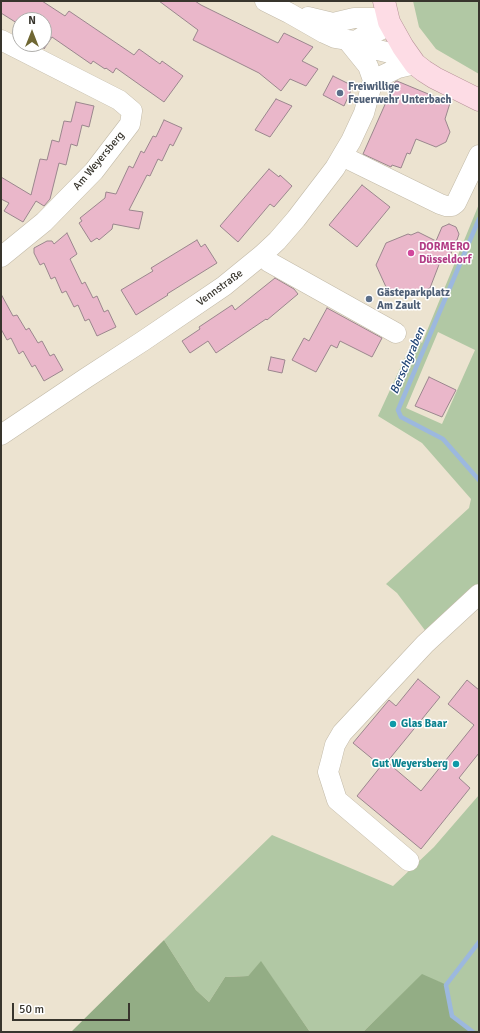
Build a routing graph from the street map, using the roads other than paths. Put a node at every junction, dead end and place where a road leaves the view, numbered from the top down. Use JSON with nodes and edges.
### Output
{"nodes":[{"id":1,"x":266,"y":1,"type":"edge"},
{"id":2,"x":377,"y":1,"type":"edge"},
{"id":3,"x":384,"y":1,"type":"edge"},
{"id":4,"x":289,"y":13,"type":"junction"},
{"id":5,"x":354,"y":18,"type":"junction"},
{"id":6,"x":389,"y":22,"type":"junction"},
{"id":7,"x":1,"y":40,"type":"edge"},
{"id":8,"x":351,"y":41,"type":"junction"},
{"id":9,"x":413,"y":60,"type":"junction"},
{"id":10,"x":373,"y":80,"type":"junction"},
{"id":11,"x":479,"y":100,"type":"edge"},
{"id":12,"x":479,"y":155,"type":"edge"},
{"id":13,"x":334,"y":161,"type":"junction"},
{"id":14,"x":262,"y":255,"type":"junction"},
{"id":15,"x":1,"y":258,"type":"edge"},
{"id":16,"x":396,"y":333,"type":"dead end"},
{"id":17,"x":1,"y":435,"type":"edge"},
{"id":18,"x":479,"y":594,"type":"edge"},
{"id":19,"x":409,"y":861,"type":"dead end"}],
"edges":[{"from":1,"to":4,"type":"street"},
{"from":2,"to":5,"type":"street"},
{"from":3,"to":6,"type":"main road"},
{"from":4,"to":5,"type":"street"},
{"from":4,"to":8,"type":"street"},
{"from":5,"to":6,"type":"street"},
{"from":6,"to":8,"type":"street"},
{"from":6,"to":9,"type":"main road"},
{"from":7,"to":15,"type":"street","name":"Am Weyersberg"},
{"from":8,"to":9,"type":"street"},
{"from":8,"to":10,"type":"street"},
{"from":9,"to":10,"type":"street"},
{"from":9,"to":11,"type":"main road"},
{"from":10,"to":13,"type":"street","name":"Vennstraße"},
{"from":12,"to":13,"type":"street"},
{"from":13,"to":14,"type":"street","name":"Vennstraße"},
{"from":14,"to":16,"type":"street"},
{"from":14,"to":17,"type":"street","name":"Vennstraße"},
{"from":18,"to":19,"type":"street"}]}
